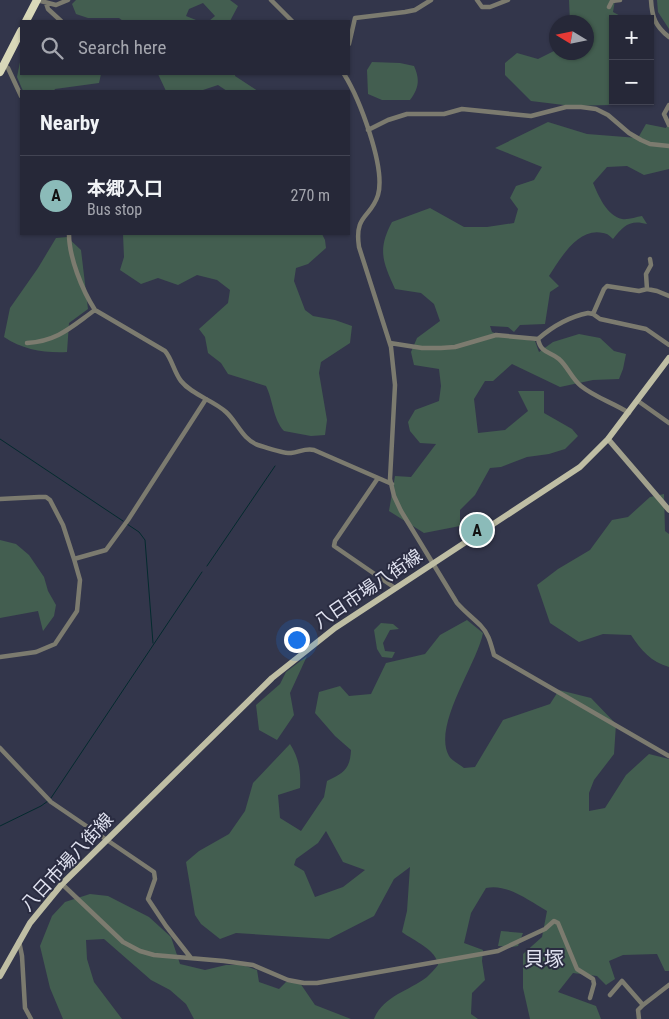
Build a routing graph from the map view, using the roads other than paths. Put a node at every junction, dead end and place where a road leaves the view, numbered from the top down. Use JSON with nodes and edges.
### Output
{"nodes":[{"id":1,"x":37,"y":0,"type":"edge"},
{"id":2,"x":68,"y":0,"type":"edge"},
{"id":3,"x":271,"y":0,"type":"edge"},
{"id":4,"x":431,"y":0,"type":"edge"},
{"id":5,"x":477,"y":0,"type":"edge"},
{"id":6,"x":508,"y":0,"type":"edge"},
{"id":7,"x":620,"y":0,"type":"edge"},
{"id":8,"x":651,"y":0,"type":"edge"},
{"id":9,"x":46,"y":3,"type":"junction"},
{"id":10,"x":609,"y":7,"type":"dead end"},
{"id":11,"x":27,"y":20,"type":"edge"},
{"id":12,"x":60,"y":20,"type":"edge"},
{"id":13,"x":291,"y":20,"type":"edge"},
{"id":14,"x":20,"y":33,"type":"edge"},
{"id":15,"x":669,"y":37,"type":"edge"},
{"id":16,"x":350,"y":40,"type":"edge"},
{"id":17,"x":2,"y":69,"type":"edge"},
{"id":18,"x":345,"y":75,"type":"edge"},
{"id":19,"x":20,"y":94,"type":"edge"},
{"id":20,"x":669,"y":105,"type":"edge"},
{"id":21,"x":669,"y":125,"type":"edge"},
{"id":22,"x":368,"y":130,"type":"junction"},
{"id":23,"x":669,"y":146,"type":"edge"},
{"id":24,"x":69,"y":235,"type":"edge"},
{"id":25,"x":650,"y":259,"type":"dead end"},
{"id":26,"x":647,"y":289,"type":"junction"},
{"id":27,"x":669,"y":296,"type":"edge"},
{"id":28,"x":95,"y":310,"type":"junction"},
{"id":29,"x":593,"y":314,"type":"junction"},
{"id":30,"x":538,"y":339,"type":"junction"},
{"id":31,"x":26,"y":343,"type":"dead end"},
{"id":32,"x":390,"y":343,"type":"junction"},
{"id":33,"x":669,"y":345,"type":"edge"},
{"id":34,"x":669,"y":358,"type":"edge"},
{"id":35,"x":206,"y":399,"type":"junction"},
{"id":36,"x":638,"y":401,"type":"junction"},
{"id":37,"x":629,"y":413,"type":"junction"},
{"id":38,"x":669,"y":423,"type":"edge"},
{"id":39,"x":608,"y":439,"type":"junction"},
{"id":40,"x":378,"y":478,"type":"junction"},
{"id":41,"x":392,"y":484,"type":"junction"},
{"id":42,"x":0,"y":499,"type":"edge"},
{"id":43,"x":669,"y":510,"type":"edge"},
{"id":44,"x":74,"y":559,"type":"junction"},
{"id":45,"x":433,"y":563,"type":"junction"},
{"id":46,"x":395,"y":588,"type":"junction"},
{"id":47,"x":0,"y":657,"type":"edge"},
{"id":48,"x":0,"y":748,"type":"edge"},
{"id":49,"x":669,"y":756,"type":"edge"},
{"id":50,"x":107,"y":839,"type":"junction"},
{"id":51,"x":62,"y":884,"type":"junction"},
{"id":52,"x":19,"y":940,"type":"junction"},
{"id":53,"x":191,"y":958,"type":"junction"},
{"id":54,"x":0,"y":976,"type":"edge"},
{"id":55,"x":669,"y":985,"type":"edge"},
{"id":56,"x":610,"y":995,"type":"dead end"},
{"id":57,"x":590,"y":998,"type":"dead end"},
{"id":58,"x":643,"y":1005,"type":"junction"},
{"id":59,"x":31,"y":1019,"type":"edge"},
{"id":60,"x":639,"y":1019,"type":"edge"}],
"edges":[{"from":1,"to":9,"type":"street"},
{"from":1,"to":11,"type":"highway"},
{"from":2,"to":9,"type":"street"},
{"from":3,"to":13,"type":"street"},
{"from":4,"to":16,"type":"street"},
{"from":5,"to":6,"type":"street"},
{"from":7,"to":10,"type":"street"},
{"from":8,"to":15,"type":"street"},
{"from":9,"to":12,"type":"street"},
{"from":14,"to":17,"type":"highway"},
{"from":17,"to":19,"type":"street"},
{"from":18,"to":22,"type":"street"},
{"from":20,"to":21,"type":"street"},
{"from":22,"to":23,"type":"street"},
{"from":22,"to":32,"type":"street"},
{"from":24,"to":28,"type":"street"},
{"from":25,"to":26,"type":"street"},
{"from":26,"to":27,"type":"street"},
{"from":26,"to":29,"type":"street"},
{"from":28,"to":31,"type":"street"},
{"from":28,"to":35,"type":"street"},
{"from":29,"to":30,"type":"street"},
{"from":29,"to":33,"type":"street"},
{"from":30,"to":32,"type":"street"},
{"from":30,"to":37,"type":"street"},
{"from":32,"to":41,"type":"street"},
{"from":34,"to":36,"type":"main road","name":"八日市場八街線"},
{"from":35,"to":40,"type":"street"},
{"from":35,"to":44,"type":"street"},
{"from":36,"to":37,"type":"main road","name":"八日市場八街線"},
{"from":36,"to":38,"type":"street"},
{"from":37,"to":39,"type":"main road","name":"八日市場八街線"},
{"from":39,"to":43,"type":"street"},
{"from":39,"to":45,"type":"main road","name":"八日市場八街線"},
{"from":40,"to":41,"type":"street"},
{"from":40,"to":46,"type":"street"},
{"from":41,"to":45,"type":"street"},
{"from":42,"to":44,"type":"street"},
{"from":44,"to":47,"type":"street"},
{"from":45,"to":46,"type":"main road","name":"八日市場八街線"},
{"from":45,"to":49,"type":"street"},
{"from":46,"to":50,"type":"main road","name":"八日市場八街線"},
{"from":48,"to":50,"type":"street"},
{"from":50,"to":51,"type":"main road","name":"八日市場八街線"},
{"from":50,"to":53,"type":"street"},
{"from":51,"to":52,"type":"main road","name":"八日市場八街線"},
{"from":51,"to":53,"type":"street"},
{"from":52,"to":54,"type":"main road","name":"八日市場八街線"},
{"from":52,"to":59,"type":"street"},
{"from":53,"to":57,"type":"street"},
{"from":55,"to":58,"type":"street"},
{"from":56,"to":58,"type":"street"},
{"from":58,"to":60,"type":"street"}]}
